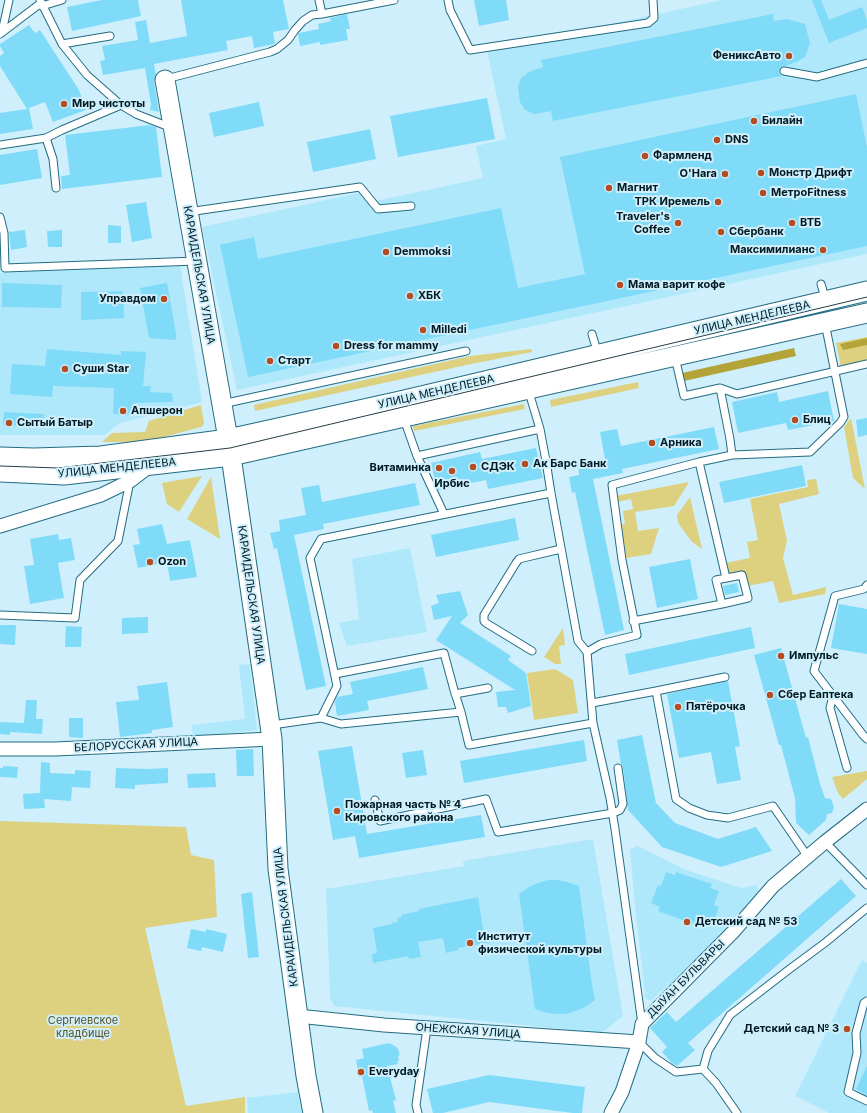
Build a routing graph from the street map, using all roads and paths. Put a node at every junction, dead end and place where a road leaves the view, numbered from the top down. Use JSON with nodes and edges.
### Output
{"nodes":[{"id":1,"x":9,"y":0,"type":"edge"},
{"id":2,"x":62,"y":0,"type":"edge"},
{"id":3,"x":319,"y":0,"type":"edge"},
{"id":4,"x":394,"y":0,"type":"edge"},
{"id":5,"x":448,"y":0,"type":"edge"},
{"id":6,"x":653,"y":0,"type":"edge"},
{"id":7,"x":41,"y":3,"type":"edge"},
{"id":8,"x":322,"y":14,"type":"junction"},
{"id":9,"x":1,"y":33,"type":"edge"},
{"id":10,"x":110,"y":36,"type":"dead end"},
{"id":11,"x":62,"y":44,"type":"junction"},
{"id":12,"x":867,"y":63,"type":"edge"},
{"id":13,"x":784,"y":71,"type":"dead end"},
{"id":14,"x":165,"y":80,"type":"joint"},
{"id":15,"x":121,"y":105,"type":"junction"},
{"id":16,"x":174,"y":129,"type":"junction"},
{"id":17,"x":46,"y":138,"type":"junction"},
{"id":18,"x":0,"y":145,"type":"edge"},
{"id":19,"x":56,"y":188,"type":"dead end"},
{"id":20,"x":411,"y":206,"type":"dead end"},
{"id":21,"x":188,"y":212,"type":"junction"},
{"id":22,"x":0,"y":217,"type":"edge"},
{"id":23,"x":197,"y":261,"type":"junction"},
{"id":24,"x":867,"y":291,"type":"edge"},
{"id":25,"x":867,"y":313,"type":"edge"},
{"id":26,"x":825,"y":323,"type":"junction"},
{"id":27,"x":592,"y":334,"type":"dead end"},
{"id":28,"x":466,"y":351,"type":"dead end"},
{"id":29,"x":598,"y":355,"type":"junction"},
{"id":30,"x":675,"y":356,"type":"junction"},
{"id":31,"x":867,"y":364,"type":"edge"},
{"id":32,"x":835,"y":371,"type":"junction"},
{"id":33,"x":720,"y":388,"type":"junction"},
{"id":34,"x":528,"y":389,"type":"junction"},
{"id":35,"x":222,"y":404,"type":"junction"},
{"id":36,"x":404,"y":417,"type":"junction"},
{"id":37,"x":540,"y":429,"type":"junction"},
{"id":38,"x":230,"y":447,"type":"junction"},
{"id":39,"x":732,"y":455,"type":"junction"},
{"id":40,"x":417,"y":456,"type":"junction"},
{"id":41,"x":0,"y":457,"type":"edge"},
{"id":42,"x":153,"y":457,"type":"junction"},
{"id":43,"x":699,"y":462,"type":"junction"},
{"id":44,"x":0,"y":472,"type":"edge"},
{"id":45,"x":130,"y":481,"type":"junction"},
{"id":46,"x":551,"y":493,"type":"junction"},
{"id":47,"x":444,"y":514,"type":"junction"},
{"id":48,"x":0,"y":526,"type":"edge"},
{"id":49,"x":561,"y":549,"type":"junction"},
{"id":50,"x":726,"y":578,"type":"junction"},
{"id":51,"x":867,"y":585,"type":"edge"},
{"id":52,"x":722,"y":604,"type":"junction"},
{"id":53,"x":0,"y":615,"type":"edge"},
{"id":54,"x":633,"y":621,"type":"junction"},
{"id":55,"x":532,"y":651,"type":"dead end"},
{"id":56,"x":587,"y":652,"type":"junction"},
{"id":57,"x":335,"y":674,"type":"junction"},
{"id":58,"x":726,"y":677,"type":"dead end"},
{"id":59,"x":488,"y":688,"type":"dead end"},
{"id":60,"x":656,"y":692,"type":"junction"},
{"id":61,"x":455,"y":694,"type":"junction"},
{"id":62,"x":833,"y":695,"type":"junction"},
{"id":63,"x":592,"y":703,"type":"junction"},
{"id":64,"x":462,"y":712,"type":"junction"},
{"id":65,"x":321,"y":718,"type":"junction"},
{"id":66,"x":593,"y":723,"type":"junction"},
{"id":67,"x":271,"y":732,"type":"junction"},
{"id":68,"x":867,"y":739,"type":"edge"},
{"id":69,"x":0,"y":749,"type":"edge"},
{"id":70,"x":618,"y":768,"type":"dead end"},
{"id":71,"x":847,"y":768,"type":"dead end"},
{"id":72,"x":375,"y":800,"type":"dead end"},
{"id":73,"x":867,"y":809,"type":"edge"},
{"id":74,"x":613,"y":813,"type":"junction"},
{"id":75,"x":825,"y":842,"type":"junction"},
{"id":76,"x":808,"y":857,"type":"junction"},
{"id":77,"x":867,"y":885,"type":"edge"},
{"id":78,"x":867,"y":908,"type":"edge"},
{"id":79,"x":867,"y":1001,"type":"edge"},
{"id":80,"x":298,"y":1016,"type":"junction"},
{"id":81,"x":642,"y":1024,"type":"junction"},
{"id":82,"x":427,"y":1028,"type":"junction"},
{"id":83,"x":639,"y":1042,"type":"junction"},
{"id":84,"x":703,"y":1069,"type":"junction"},
{"id":85,"x":867,"y":1101,"type":"edge"},
{"id":86,"x":313,"y":1113,"type":"edge"},
{"id":87,"x":418,"y":1113,"type":"edge"},
{"id":88,"x":612,"y":1113,"type":"edge"},
{"id":89,"x":737,"y":1113,"type":"edge"}],
"edges":[{"from":1,"to":9,"type":"lane"},
{"from":2,"to":7,"type":"lane"},
{"from":3,"to":8,"type":"lane"},
{"from":4,"to":8,"type":"lane"},
{"from":5,"to":6,"type":"lane"},
{"from":7,"to":9,"type":"lane"},
{"from":7,"to":11,"type":"lane"},
{"from":8,"to":14,"type":"lane"},
{"from":10,"to":11,"type":"lane"},
{"from":11,"to":15,"type":"lane"},
{"from":12,"to":13,"type":"lane"},
{"from":14,"to":16,"type":"main road","name":"КАРАИДЕЛЬСКАЯ УЛИЦА"},
{"from":15,"to":16,"type":"lane"},
{"from":15,"to":17,"type":"lane"},
{"from":16,"to":21,"type":"main road","name":"КАРАИДЕЛЬСКАЯ УЛИЦА"},
{"from":17,"to":18,"type":"lane"},
{"from":17,"to":19,"type":"lane"},
{"from":20,"to":21,"type":"lane"},
{"from":21,"to":23,"type":"main road","name":"КАРАИДЕЛЬСКАЯ УЛИЦА"},
{"from":22,"to":23,"type":"lane"},
{"from":23,"to":35,"type":"main road","name":"КАРАИДЕЛЬСКАЯ УЛИЦА"},
{"from":24,"to":29,"type":"main road","name":"УЛИЦА МЕНДЕЛЕЕВА"},
{"from":25,"to":26,"type":"main road","name":"УЛИЦА МЕНДЕЛЕЕВА"},
{"from":26,"to":30,"type":"main road","name":"УЛИЦА МЕНДЕЛЕЕВА"},
{"from":26,"to":32,"type":"lane"},
{"from":27,"to":29,"type":"lane"},
{"from":28,"to":35,"type":"lane"},
{"from":29,"to":38,"type":"main road","name":"УЛИЦА МЕНДЕЛЕЕВА"},
{"from":30,"to":33,"type":"lane"},
{"from":30,"to":34,"type":"main road","name":"УЛИЦА МЕНДЕЛЕЕВА"},
{"from":31,"to":32,"type":"lane"},
{"from":32,"to":33,"type":"lane"},
{"from":32,"to":39,"type":"lane"},
{"from":33,"to":39,"type":"lane"},
{"from":34,"to":36,"type":"main road","name":"УЛИЦА МЕНДЕЛЕЕВА"},
{"from":34,"to":37,"type":"lane"},
{"from":35,"to":38,"type":"main road","name":"КАРАИДЕЛЬСКАЯ УЛИЦА"},
{"from":36,"to":38,"type":"main road","name":"УЛИЦА МЕНДЕЛЕЕВА"},
{"from":36,"to":40,"type":"lane"},
{"from":37,"to":40,"type":"lane"},
{"from":37,"to":46,"type":"lane"},
{"from":38,"to":42,"type":"main road","name":"УЛИЦА МЕНДЕЛЕЕВА"},
{"from":38,"to":67,"type":"main road","name":"КАРАИДЕЛЬСКАЯ УЛИЦА"},
{"from":39,"to":43,"type":"lane"},
{"from":40,"to":47,"type":"lane"},
{"from":41,"to":42,"type":"main road","name":"УЛИЦА МЕНДЕЛЕЕВА"},
{"from":42,"to":44,"type":"main road","name":"УЛИЦА МЕНДЕЛЕЕВА"},
{"from":42,"to":45,"type":"street"},
{"from":43,"to":50,"type":"lane"},
{"from":43,"to":54,"type":"lane"},
{"from":45,"to":48,"type":"street"},
{"from":45,"to":53,"type":"lane"},
{"from":46,"to":47,"type":"lane"},
{"from":46,"to":49,"type":"lane"},
{"from":47,"to":57,"type":"lane"},
{"from":49,"to":55,"type":"lane"},
{"from":49,"to":56,"type":"lane"},
{"from":50,"to":52,"type":"lane"},
{"from":50,"to":52,"type":"lane"},
{"from":51,"to":62,"type":"lane"},
{"from":52,"to":54,"type":"lane"},
{"from":54,"to":56,"type":"lane"},
{"from":56,"to":63,"type":"lane"},
{"from":57,"to":61,"type":"lane"},
{"from":57,"to":65,"type":"lane"},
{"from":58,"to":60,"type":"lane"},
{"from":59,"to":61,"type":"lane"},
{"from":60,"to":63,"type":"lane"},
{"from":60,"to":76,"type":"lane"},
{"from":61,"to":64,"type":"lane"},
{"from":62,"to":68,"type":"lane"},
{"from":62,"to":71,"type":"lane"},
{"from":63,"to":66,"type":"lane"},
{"from":64,"to":65,"type":"lane"},
{"from":64,"to":66,"type":"lane"},
{"from":65,"to":67,"type":"lane"},
{"from":66,"to":74,"type":"lane"},
{"from":67,"to":69,"type":"street","name":"БЕЛОРУССКАЯ УЛИЦА"},
{"from":67,"to":80,"type":"main road","name":"КАРАИДЕЛЬСКАЯ УЛИЦА"},
{"from":70,"to":74,"type":"lane"},
{"from":72,"to":74,"type":"lane"},
{"from":73,"to":75,"type":"street","name":"ДЫУАН БУЛЬВАРЫ"},
{"from":74,"to":81,"type":"lane"},
{"from":75,"to":76,"type":"street","name":"ДЫУАН БУЛЬВАРЫ"},
{"from":75,"to":77,"type":"lane"},
{"from":76,"to":81,"type":"street","name":"ДЫУАН БУЛЬВАРЫ"},
{"from":78,"to":84,"type":"lane"},
{"from":79,"to":85,"type":"lane"},
{"from":80,"to":82,"type":"street","name":"ОНЕЖСКАЯ УЛИЦА"},
{"from":80,"to":86,"type":"main road","name":"КАРАИДЕЛЬСКАЯ УЛИЦА"},
{"from":81,"to":83,"type":"street","name":"ДЫУАН БУЛЬВАРЫ"},
{"from":82,"to":83,"type":"street","name":"ОНЕЖСКАЯ УЛИЦА"},
{"from":82,"to":87,"type":"lane"},
{"from":83,"to":84,"type":"lane"},
{"from":83,"to":88,"type":"street","name":"ДЫУАН БУЛЬВАРЫ"},
{"from":84,"to":89,"type":"lane"}]}
